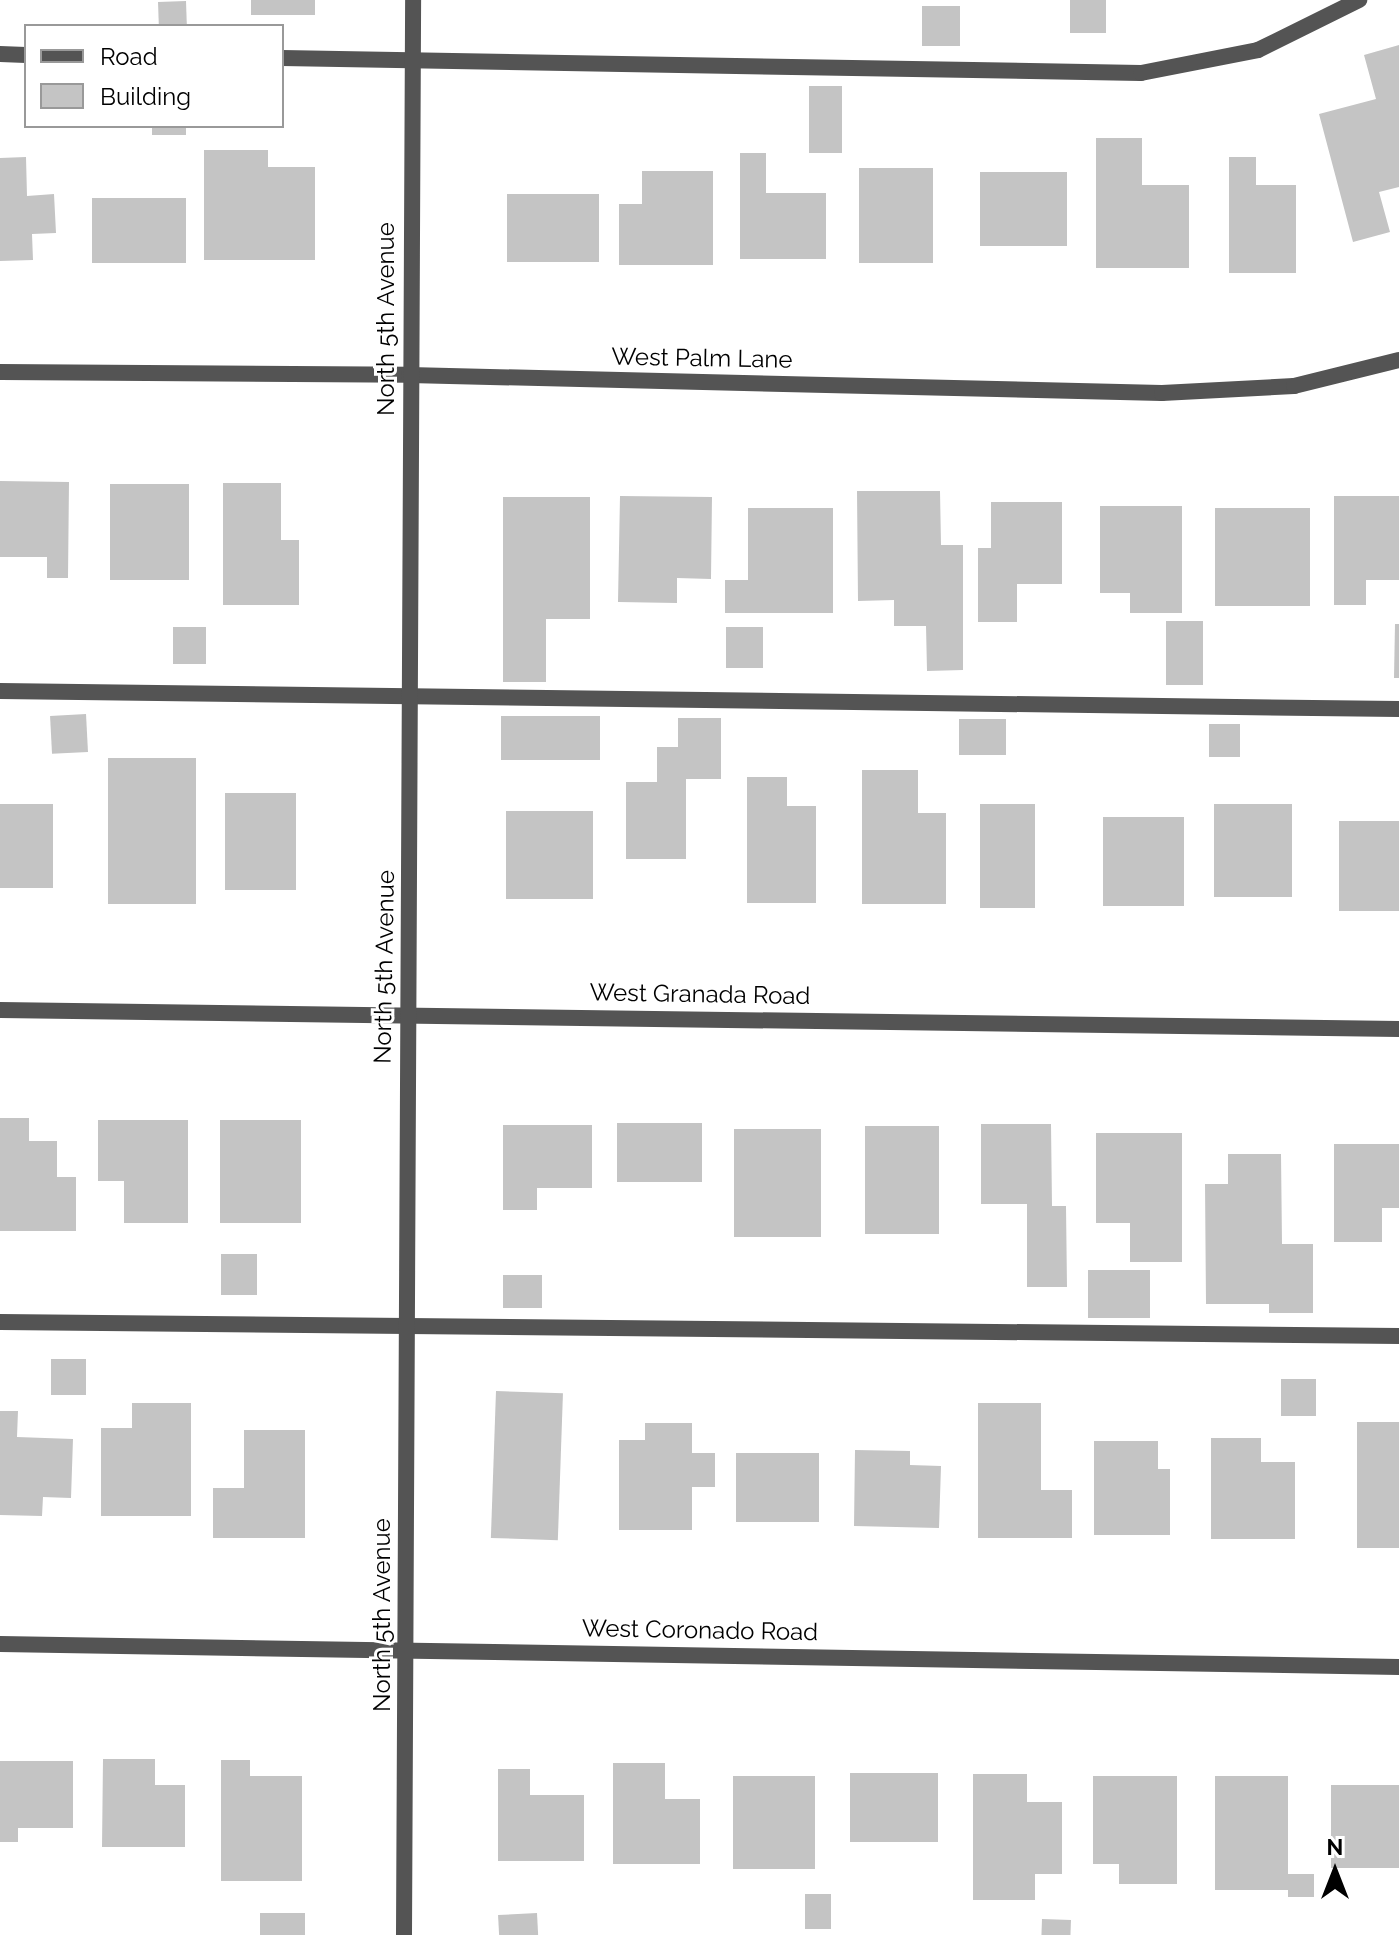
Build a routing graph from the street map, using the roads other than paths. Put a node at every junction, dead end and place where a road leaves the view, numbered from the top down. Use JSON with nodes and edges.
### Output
{"nodes":[{"id":1,"x":413,"y":0,"type":"edge"},
{"id":2,"x":1359,"y":0,"type":"edge"},
{"id":3,"x":0,"y":54,"type":"edge"},
{"id":4,"x":24,"y":55,"type":"edge"},
{"id":5,"x":284,"y":58,"type":"edge"},
{"id":6,"x":412,"y":59,"type":"junction"},
{"id":7,"x":1399,"y":360,"type":"edge"},
{"id":8,"x":0,"y":372,"type":"edge"},
{"id":9,"x":409,"y":375,"type":"junction"},
{"id":10,"x":0,"y":691,"type":"edge"},
{"id":11,"x":410,"y":696,"type":"junction"},
{"id":12,"x":1399,"y":709,"type":"edge"},
{"id":13,"x":0,"y":1010,"type":"edge"},
{"id":14,"x":407,"y":1014,"type":"junction"},
{"id":15,"x":1399,"y":1029,"type":"edge"},
{"id":16,"x":0,"y":1322,"type":"edge"},
{"id":17,"x":406,"y":1328,"type":"junction"},
{"id":18,"x":1399,"y":1336,"type":"edge"},
{"id":19,"x":0,"y":1644,"type":"edge"},
{"id":20,"x":406,"y":1649,"type":"junction"},
{"id":21,"x":1399,"y":1667,"type":"edge"},
{"id":22,"x":404,"y":1935,"type":"edge"}],
"edges":[{"from":1,"to":6,"type":"street","name":"North 5th Avenue"},
{"from":2,"to":6,"type":"street"},
{"from":3,"to":4,"type":"street"},
{"from":5,"to":6,"type":"street"},
{"from":6,"to":9,"type":"street","name":"North 5th Avenue"},
{"from":7,"to":9,"type":"street","name":"West Palm Lane"},
{"from":8,"to":9,"type":"street","name":"West Palm Lane"},
{"from":9,"to":11,"type":"street","name":"North 5th Avenue"},
{"from":10,"to":11,"type":"street"},
{"from":11,"to":12,"type":"street"},
{"from":11,"to":14,"type":"street","name":"North 5th Avenue"},
{"from":13,"to":14,"type":"street","name":"West Granada Road"},
{"from":14,"to":15,"type":"street","name":"West Granada Road"},
{"from":14,"to":17,"type":"street","name":"North 5th Avenue"},
{"from":16,"to":17,"type":"street"},
{"from":17,"to":18,"type":"street"},
{"from":17,"to":20,"type":"street","name":"North 5th Avenue"},
{"from":19,"to":20,"type":"street","name":"West Coronado Road"},
{"from":20,"to":21,"type":"street","name":"West Coronado Road"},
{"from":20,"to":22,"type":"street","name":"North 5th Avenue"}]}
